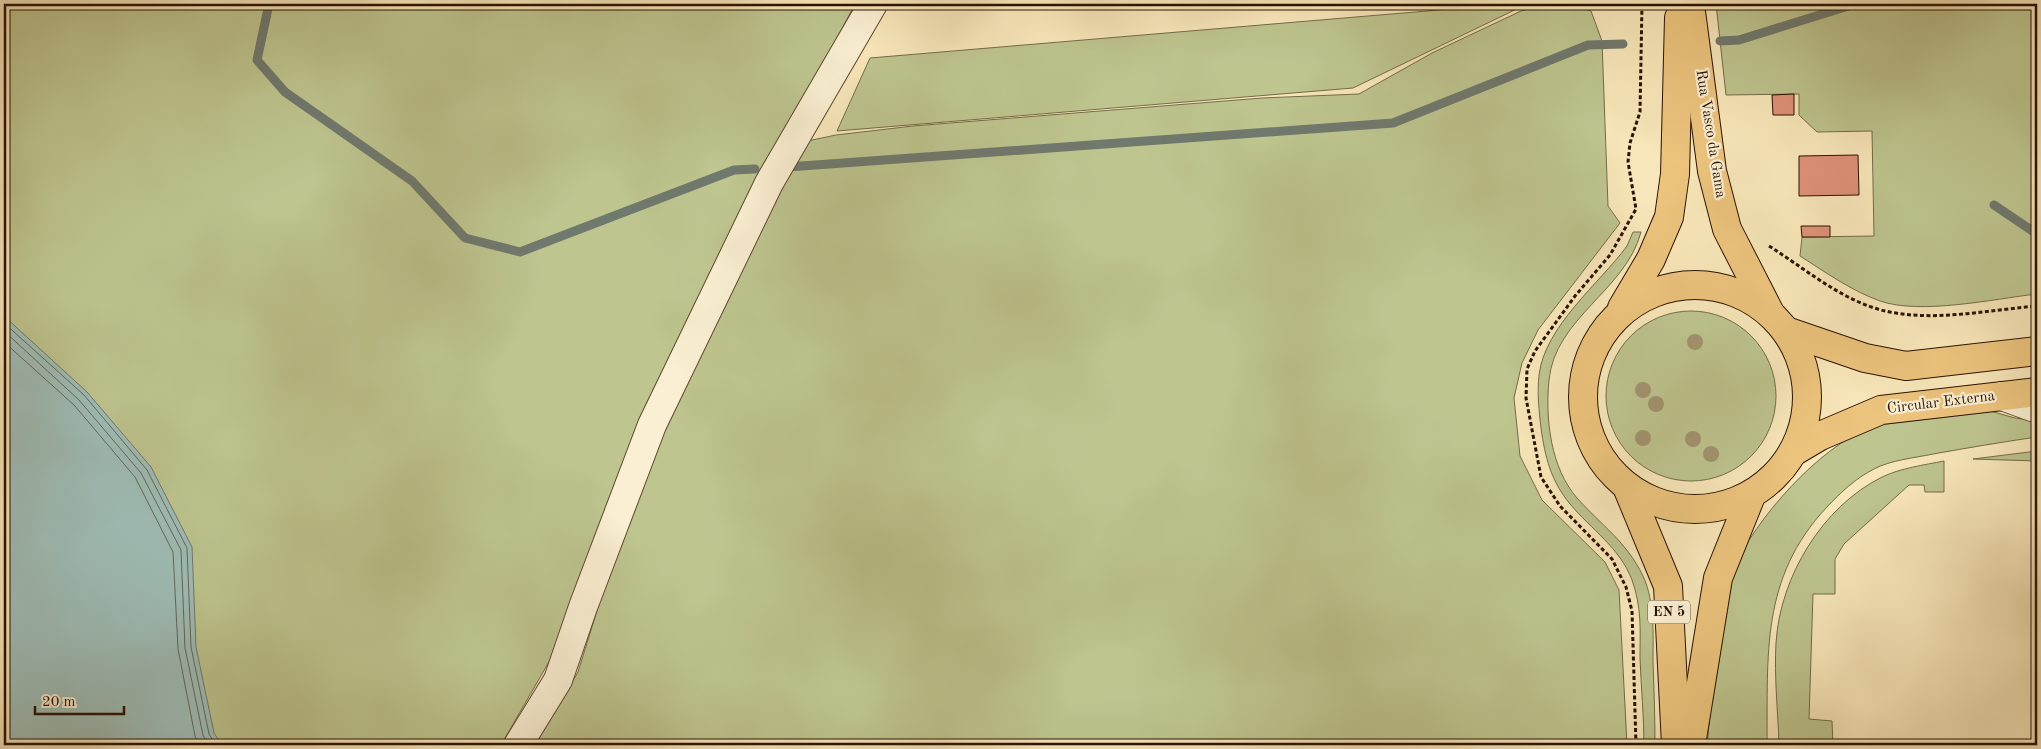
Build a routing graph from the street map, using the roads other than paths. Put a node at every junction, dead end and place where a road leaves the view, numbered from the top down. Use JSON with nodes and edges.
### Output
{"nodes":[{"id":1,"x":873,"y":4,"type":"edge"},
{"id":2,"x":1680,"y":4,"type":"edge"},
{"id":3,"x":1690,"y":4,"type":"edge"},
{"id":4,"x":1618,"y":314,"type":"junction"},
{"id":5,"x":1778,"y":323,"type":"junction"},
{"id":6,"x":2037,"y":351,"type":"edge"},
{"id":7,"x":2037,"y":392,"type":"edge"},
{"id":8,"x":2002,"y":396,"type":"junction"},
{"id":9,"x":2037,"y":406,"type":"edge"},
{"id":10,"x":1793,"y":452,"type":"junction"},
{"id":11,"x":1627,"y":487,"type":"junction"},
{"id":12,"x":1751,"y":496,"type":"junction"},
{"id":13,"x":518,"y":745,"type":"edge"},
{"id":14,"x":1676,"y":745,"type":"edge"},
{"id":15,"x":1691,"y":745,"type":"edge"}],
"edges":[{"from":1,"to":13,"type":"street"},
{"from":2,"to":4,"type":"main road","name":"Rua Vasco da Gama"},
{"from":3,"to":5,"type":"main road","name":"Rua Vasco da Gama"},
{"from":4,"to":5,"type":"main road"},
{"from":4,"to":11,"type":"main road"},
{"from":5,"to":6,"type":"main road"},
{"from":5,"to":10,"type":"main road","name":"Rua Vasco da Gama"},
{"from":7,"to":8,"type":"main road","name":"Circular Externa"},
{"from":8,"to":9,"type":"street"},
{"from":8,"to":10,"type":"main road","name":"Circular Externa"},
{"from":10,"to":12,"type":"main road"},
{"from":11,"to":12,"type":"main road"},
{"from":11,"to":14,"type":"main road","number":"EN 5"},
{"from":12,"to":15,"type":"main road","number":"EN 5"}]}
